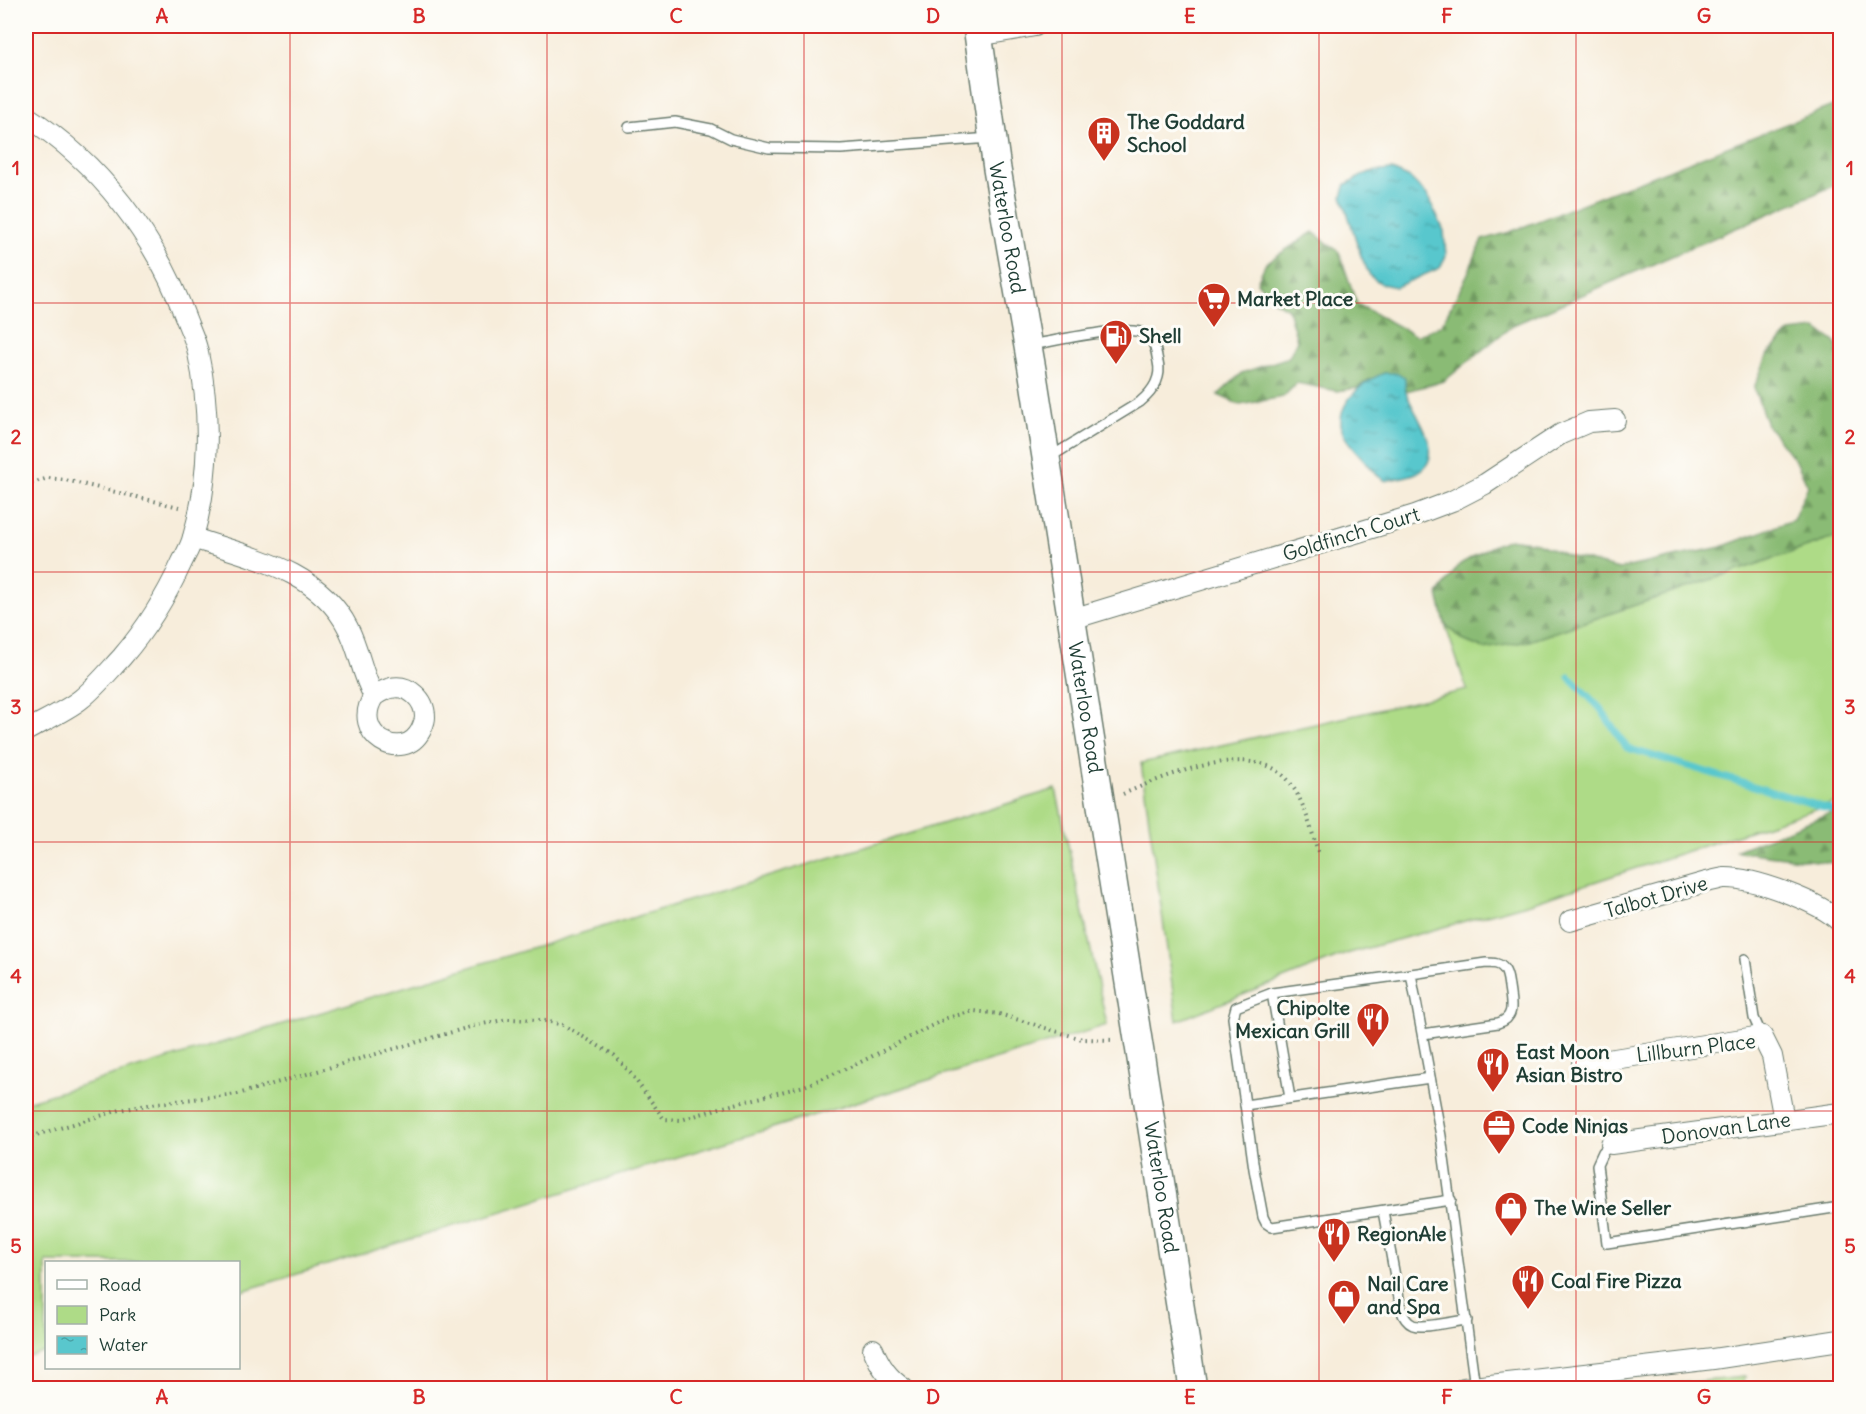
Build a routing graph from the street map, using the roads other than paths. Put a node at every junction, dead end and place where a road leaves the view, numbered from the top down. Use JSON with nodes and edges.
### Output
{"nodes":[{"id":1,"x":1035,"y":26,"type":"edge"},
{"id":2,"x":977,"y":31,"type":"edge"},
{"id":3,"x":26,"y":116,"type":"edge"},
{"id":4,"x":629,"y":127,"type":"dead end"},
{"id":5,"x":992,"y":138,"type":"junction"},
{"id":6,"x":1028,"y":346,"type":"junction"},
{"id":7,"x":1615,"y":420,"type":"dead end"},
{"id":8,"x":1046,"y":458,"type":"junction"},
{"id":9,"x":193,"y":538,"type":"junction"},
{"id":10,"x":1072,"y":619,"type":"junction"},
{"id":11,"x":374,"y":696,"type":"dead end"},
{"id":12,"x":26,"y":731,"type":"edge"},
{"id":13,"x":1570,"y":921,"type":"dead end"},
{"id":14,"x":1840,"y":922,"type":"edge"},
{"id":15,"x":1745,"y":960,"type":"dead end"},
{"id":16,"x":1411,"y":974,"type":"junction"},
{"id":17,"x":1272,"y":993,"type":"junction"},
{"id":18,"x":1423,"y":1034,"type":"junction"},
{"id":19,"x":1762,"y":1036,"type":"junction"},
{"id":20,"x":1582,"y":1064,"type":"dead end"},
{"id":21,"x":1430,"y":1078,"type":"junction"},
{"id":22,"x":1290,"y":1098,"type":"junction"},
{"id":23,"x":1245,"y":1105,"type":"junction"},
{"id":24,"x":1840,"y":1113,"type":"edge"},
{"id":25,"x":1784,"y":1120,"type":"junction"},
{"id":26,"x":1611,"y":1144,"type":"joint"},
{"id":27,"x":1450,"y":1200,"type":"junction"},
{"id":28,"x":1840,"y":1207,"type":"edge"},
{"id":29,"x":1383,"y":1211,"type":"junction"},
{"id":30,"x":1467,"y":1320,"type":"junction"},
{"id":31,"x":1840,"y":1340,"type":"edge"},
{"id":32,"x":873,"y":1349,"type":"dead end"},
{"id":33,"x":1470,"y":1388,"type":"edge"},
{"id":34,"x":903,"y":1389,"type":"edge"},
{"id":35,"x":1193,"y":1389,"type":"edge"}],
"edges":[{"from":1,"to":2,"type":"street"},
{"from":2,"to":5,"type":"main road","name":"Waterloo Road"},
{"from":3,"to":9,"type":"street"},
{"from":4,"to":5,"type":"lane"},
{"from":5,"to":6,"type":"main road","name":"Waterloo Road"},
{"from":6,"to":8,"type":"main road","name":"Waterloo Road"},
{"from":6,"to":8,"type":"lane"},
{"from":7,"to":10,"type":"street","name":"Goldfinch Court"},
{"from":8,"to":10,"type":"main road","name":"Waterloo Road"},
{"from":9,"to":11,"type":"street"},
{"from":9,"to":12,"type":"street"},
{"from":10,"to":35,"type":"main road","name":"Waterloo Road"},
{"from":13,"to":14,"type":"street","name":"Talbot Drive"},
{"from":15,"to":19,"type":"lane"},
{"from":16,"to":17,"type":"lane"},
{"from":16,"to":18,"type":"lane"},
{"from":16,"to":18,"type":"lane"},
{"from":17,"to":22,"type":"lane"},
{"from":17,"to":23,"type":"lane"},
{"from":18,"to":21,"type":"lane"},
{"from":19,"to":20,"type":"street","name":"Lillburn Place"},
{"from":19,"to":25,"type":"street","name":"Lillburn Place"},
{"from":21,"to":22,"type":"lane"},
{"from":21,"to":27,"type":"lane"},
{"from":22,"to":23,"type":"lane"},
{"from":23,"to":29,"type":"lane"},
{"from":24,"to":25,"type":"street","name":"Donovan Lane"},
{"from":25,"to":26,"type":"street","name":"Donovan Lane"},
{"from":26,"to":28,"type":"lane"},
{"from":27,"to":29,"type":"lane"},
{"from":27,"to":30,"type":"lane"},
{"from":29,"to":30,"type":"lane"},
{"from":30,"to":33,"type":"lane"},
{"from":31,"to":33,"type":"street"},
{"from":32,"to":34,"type":"street"}]}
